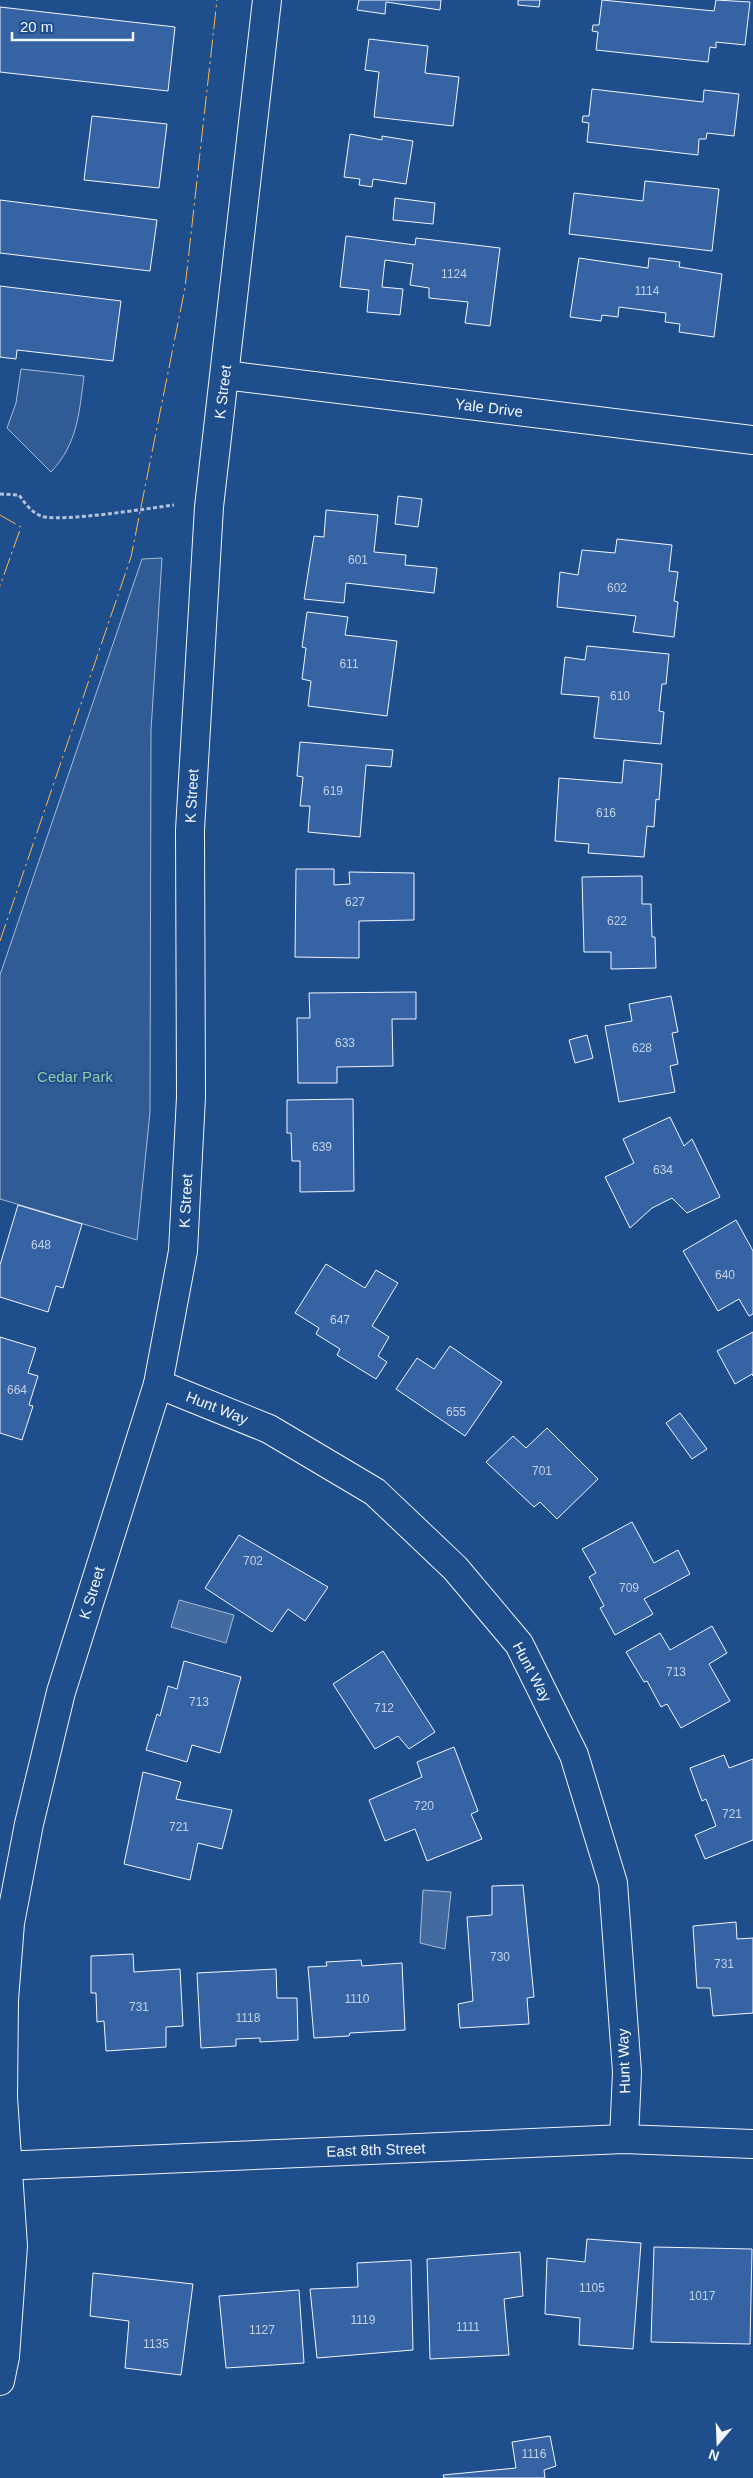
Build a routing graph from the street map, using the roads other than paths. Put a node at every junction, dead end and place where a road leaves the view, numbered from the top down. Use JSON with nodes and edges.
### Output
{"nodes":[{"id":1,"x":267,"y":0,"type":"edge"},
{"id":2,"x":225,"y":375,"type":"junction"},
{"id":3,"x":753,"y":440,"type":"edge"},
{"id":4,"x":158,"y":1384,"type":"junction"},
{"id":5,"x":624,"y":2139,"type":"junction"},
{"id":6,"x":753,"y":2144,"type":"edge"},
{"id":7,"x":4,"y":2165,"type":"edge"},
{"id":8,"x":0,"y":2381,"type":"edge"}],
"edges":[{"from":1,"to":2,"type":"street","name":"K Street"},
{"from":2,"to":3,"type":"street","name":"Yale Drive"},
{"from":2,"to":4,"type":"street","name":"K Street"},
{"from":4,"to":5,"type":"street","name":"Hunt Way"},
{"from":4,"to":7,"type":"street","name":"K Street"},
{"from":5,"to":6,"type":"street","name":"East 8th Street"},
{"from":5,"to":7,"type":"street","name":"East 8th Street"},
{"from":7,"to":8,"type":"street","name":"K Street"}]}
